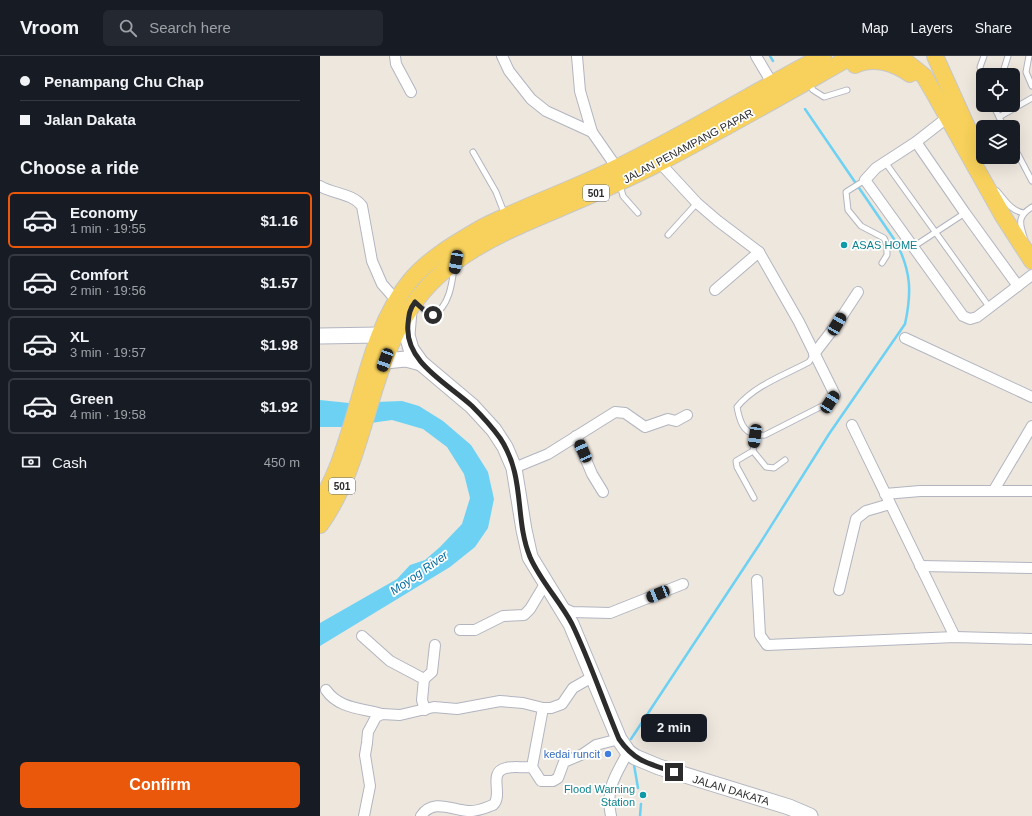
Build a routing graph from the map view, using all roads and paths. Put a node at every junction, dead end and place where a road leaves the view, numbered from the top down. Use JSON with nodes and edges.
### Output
{"nodes":[{"id":1,"x":395,"y":56,"type":"edge"},
{"id":2,"x":502,"y":56,"type":"edge"},
{"id":3,"x":576,"y":56,"type":"edge"},
{"id":4,"x":756,"y":56,"type":"edge"},
{"id":5,"x":866,"y":56,"type":"edge"},
{"id":6,"x":901,"y":56,"type":"edge"},
{"id":7,"x":935,"y":56,"type":"edge"},
{"id":8,"x":984,"y":56,"type":"edge"},
{"id":9,"x":1008,"y":56,"type":"edge"},
{"id":10,"x":1029,"y":56,"type":"edge"},
{"id":11,"x":821,"y":57,"type":"edge"},
{"id":12,"x":980,"y":68,"type":"edge"},
{"id":13,"x":1004,"y":68,"type":"edge"},
{"id":14,"x":811,"y":79,"type":"junction"},
{"id":15,"x":772,"y":83,"type":"junction"},
{"id":16,"x":1032,"y":86,"type":"edge"},
{"id":17,"x":847,"y":90,"type":"dead end"},
{"id":18,"x":411,"y":92,"type":"dead end"},
{"id":19,"x":1032,"y":98,"type":"edge"},
{"id":20,"x":944,"y":111,"type":"junction"},
{"id":21,"x":996,"y":112,"type":"edge"},
{"id":22,"x":998,"y":117,"type":"junction"},
{"id":23,"x":1000,"y":120,"type":"edge"},
{"id":24,"x":592,"y":132,"type":"junction"},
{"id":25,"x":916,"y":142,"type":"junction"},
{"id":26,"x":473,"y":152,"type":"dead end"},
{"id":27,"x":1020,"y":158,"type":"edge"},
{"id":28,"x":885,"y":162,"type":"junction"},
{"id":29,"x":660,"y":163,"type":"junction"},
{"id":30,"x":618,"y":175,"type":"junction"},
{"id":31,"x":864,"y":180,"type":"junction"},
{"id":32,"x":1032,"y":181,"type":"edge"},
{"id":33,"x":320,"y":186,"type":"edge"},
{"id":34,"x":997,"y":191,"type":"junction"},
{"id":35,"x":697,"y":203,"type":"junction"},
{"id":36,"x":1032,"y":207,"type":"edge"},
{"id":37,"x":638,"y":213,"type":"dead end"},
{"id":38,"x":965,"y":213,"type":"junction"},
{"id":39,"x":1024,"y":213,"type":"junction"},
{"id":40,"x":506,"y":216,"type":"junction"},
{"id":41,"x":936,"y":232,"type":"junction"},
{"id":42,"x":668,"y":235,"type":"dead end"},
{"id":43,"x":1028,"y":244,"type":"edge"},
{"id":44,"x":912,"y":247,"type":"junction"},
{"id":45,"x":759,"y":252,"type":"junction"},
{"id":46,"x":1032,"y":261,"type":"edge"},
{"id":47,"x":456,"y":262,"type":"junction"},
{"id":48,"x":882,"y":263,"type":"dead end"},
{"id":49,"x":1032,"y":275,"type":"edge"},
{"id":50,"x":1018,"y":286,"type":"junction"},
{"id":51,"x":715,"y":290,"type":"dead end"},
{"id":52,"x":858,"y":292,"type":"dead end"},
{"id":53,"x":396,"y":300,"type":"junction"},
{"id":54,"x":412,"y":306,"type":"junction"},
{"id":55,"x":990,"y":308,"type":"junction"},
{"id":56,"x":379,"y":335,"type":"junction"},
{"id":57,"x":320,"y":336,"type":"edge"},
{"id":58,"x":905,"y":338,"type":"dead end"},
{"id":59,"x":814,"y":354,"type":"junction"},
{"id":60,"x":385,"y":360,"type":"junction"},
{"id":61,"x":421,"y":363,"type":"junction"},
{"id":62,"x":835,"y":395,"type":"joint"},
{"id":63,"x":1032,"y":396,"type":"edge"},
{"id":64,"x":687,"y":415,"type":"dead end"},
{"id":65,"x":852,"y":425,"type":"dead end"},
{"id":66,"x":1032,"y":426,"type":"edge"},
{"id":67,"x":576,"y":436,"type":"junction"},
{"id":68,"x":755,"y":436,"type":"junction"},
{"id":69,"x":352,"y":440,"type":"junction"},
{"id":70,"x":753,"y":451,"type":"junction"},
{"id":71,"x":785,"y":460,"type":"dead end"},
{"id":72,"x":514,"y":468,"type":"junction"},
{"id":73,"x":994,"y":490,"type":"junction"},
{"id":74,"x":1032,"y":491,"type":"edge"},
{"id":75,"x":602,"y":492,"type":"dead end"},
{"id":76,"x":885,"y":494,"type":"junction"},
{"id":77,"x":754,"y":498,"type":"dead end"},
{"id":78,"x":320,"y":502,"type":"edge"},
{"id":79,"x":890,"y":504,"type":"junction"},
{"id":80,"x":320,"y":525,"type":"edge"},
{"id":81,"x":920,"y":566,"type":"junction"},
{"id":82,"x":1032,"y":568,"type":"edge"},
{"id":83,"x":757,"y":580,"type":"dead end"},
{"id":84,"x":545,"y":584,"type":"junction"},
{"id":85,"x":683,"y":584,"type":"dead end"},
{"id":86,"x":839,"y":590,"type":"dead end"},
{"id":87,"x":562,"y":607,"type":"junction"},
{"id":88,"x":460,"y":630,"type":"dead end"},
{"id":89,"x":362,"y":636,"type":"dead end"},
{"id":90,"x":955,"y":637,"type":"junction"},
{"id":91,"x":1032,"y":639,"type":"edge"},
{"id":92,"x":434,"y":645,"type":"dead end"},
{"id":93,"x":594,"y":676,"type":"junction"},
{"id":94,"x":424,"y":679,"type":"junction"},
{"id":95,"x":326,"y":690,"type":"dead end"},
{"id":96,"x":543,"y":708,"type":"junction"},
{"id":97,"x":425,"y":710,"type":"junction"},
{"id":98,"x":382,"y":714,"type":"junction"},
{"id":99,"x":619,"y":739,"type":"junction"},
{"id":100,"x":628,"y":752,"type":"junction"},
{"id":101,"x":532,"y":767,"type":"junction"},
{"id":102,"x":364,"y":816,"type":"edge"},
{"id":103,"x":421,"y":816,"type":"edge"},
{"id":104,"x":611,"y":816,"type":"edge"},
{"id":105,"x":810,"y":816,"type":"edge"}],
"edges":[{"from":1,"to":18,"type":"street"},
{"from":2,"to":24,"type":"street"},
{"from":3,"to":24,"type":"street"},
{"from":4,"to":15,"type":"street"},
{"from":5,"to":14,"type":"main road","name":"JALAN PENAMPANG PAPAR","number":"501"},
{"from":6,"to":20,"type":"main road"},
{"from":7,"to":34,"type":"main road"},
{"from":8,"to":12,"type":"lane"},
{"from":9,"to":13,"type":"lane"},
{"from":10,"to":16,"type":"lane"},
{"from":11,"to":15,"type":"main road","name":"JALAN PENAMPANG PAPAR","number":"501"},
{"from":14,"to":17,"type":"lane"},
{"from":14,"to":20,"type":"main road"},
{"from":14,"to":29,"type":"main road","name":"JALAN PENAMPANG PAPAR","number":"501"},
{"from":15,"to":30,"type":"main road","name":"JALAN PENAMPANG PAPAR","number":"501"},
{"from":19,"to":22,"type":"lane"},
{"from":20,"to":25,"type":"street"},
{"from":20,"to":46,"type":"main road"},
{"from":21,"to":22,"type":"lane"},
{"from":22,"to":23,"type":"lane"},
{"from":24,"to":30,"type":"street"},
{"from":25,"to":28,"type":"street"},
{"from":25,"to":38,"type":"street"},
{"from":26,"to":40,"type":"lane"},
{"from":27,"to":32,"type":"lane"},
{"from":28,"to":31,"type":"street"},
{"from":28,"to":41,"type":"lane"},
{"from":29,"to":30,"type":"main road","name":"JALAN PENAMPANG PAPAR","number":"501"},
{"from":29,"to":35,"type":"street"},
{"from":30,"to":37,"type":"lane"},
{"from":30,"to":40,"type":"main road","name":"JALAN PENAMPANG PAPAR","number":"501"},
{"from":30,"to":47,"type":"main road","name":"JALAN PENAMPANG PAPAR","number":"501"},
{"from":31,"to":44,"type":"street"},
{"from":31,"to":48,"type":"lane"},
{"from":33,"to":53,"type":"street"},
{"from":34,"to":39,"type":"lane"},
{"from":34,"to":43,"type":"main road"},
{"from":35,"to":42,"type":"lane"},
{"from":35,"to":45,"type":"street"},
{"from":36,"to":39,"type":"lane"},
{"from":38,"to":41,"type":"lane"},
{"from":38,"to":50,"type":"street"},
{"from":39,"to":43,"type":"lane"},
{"from":40,"to":53,"type":"main road","name":"JALAN PENAMPANG PAPAR","number":"501"},
{"from":41,"to":44,"type":"lane"},
{"from":41,"to":55,"type":"lane"},
{"from":44,"to":55,"type":"street"},
{"from":45,"to":51,"type":"street"},
{"from":45,"to":59,"type":"street"},
{"from":47,"to":54,"type":"main road","name":"JALAN PENAMPANG PAPAR","number":"501"},
{"from":47,"to":54,"type":"lane"},
{"from":49,"to":50,"type":"street"},
{"from":50,"to":55,"type":"street"},
{"from":52,"to":59,"type":"street"},
{"from":53,"to":56,"type":"main road","name":"JALAN PENAMPANG PAPAR","number":"501"},
{"from":54,"to":60,"type":"main road","name":"JALAN PENAMPANG PAPAR","number":"501"},
{"from":54,"to":61,"type":"street","name":"JALAN DAKATA"},
{"from":56,"to":57,"type":"street"},
{"from":56,"to":69,"type":"main road","name":"JALAN PENAMPANG PAPAR","number":"501"},
{"from":58,"to":63,"type":"street"},
{"from":59,"to":62,"type":"street"},
{"from":59,"to":68,"type":"lane"},
{"from":60,"to":61,"type":"street","name":"JALAN DAKATA"},
{"from":60,"to":69,"type":"main road","name":"JALAN PENAMPANG PAPAR","number":"501"},
{"from":61,"to":72,"type":"street","name":"JALAN DAKATA"},
{"from":62,"to":68,"type":"lane"},
{"from":64,"to":67,"type":"street"},
{"from":65,"to":76,"type":"street"},
{"from":66,"to":73,"type":"street"},
{"from":67,"to":72,"type":"street"},
{"from":67,"to":75,"type":"street"},
{"from":68,"to":70,"type":"lane"},
{"from":69,"to":78,"type":"main road","name":"JALAN PENAMPANG PAPAR","number":"501"},
{"from":69,"to":80,"type":"main road","name":"JALAN PENAMPANG PAPAR","number":"501"},
{"from":70,"to":71,"type":"lane"},
{"from":70,"to":77,"type":"lane"},
{"from":72,"to":84,"type":"street","name":"JALAN DAKATA"},
{"from":73,"to":74,"type":"street"},
{"from":73,"to":76,"type":"street"},
{"from":76,"to":79,"type":"street"},
{"from":79,"to":81,"type":"street"},
{"from":79,"to":86,"type":"street"},
{"from":81,"to":82,"type":"street"},
{"from":81,"to":90,"type":"street"},
{"from":83,"to":90,"type":"street"},
{"from":84,"to":87,"type":"street","name":"JALAN DAKATA"},
{"from":84,"to":88,"type":"street"},
{"from":85,"to":87,"type":"street"},
{"from":87,"to":93,"type":"street","name":"JALAN DAKATA"},
{"from":89,"to":94,"type":"street"},
{"from":90,"to":91,"type":"street"},
{"from":92,"to":94,"type":"street"},
{"from":93,"to":96,"type":"street"},
{"from":93,"to":99,"type":"street","name":"JALAN DAKATA"},
{"from":94,"to":97,"type":"street"},
{"from":95,"to":98,"type":"street"},
{"from":96,"to":97,"type":"street"},
{"from":96,"to":101,"type":"street"},
{"from":97,"to":98,"type":"street"},
{"from":98,"to":102,"type":"street"},
{"from":99,"to":100,"type":"street","name":"JALAN DAKATA"},
{"from":99,"to":101,"type":"street"},
{"from":100,"to":104,"type":"street"},
{"from":100,"to":105,"type":"street","name":"JALAN DAKATA"},
{"from":101,"to":103,"type":"street"}]}
